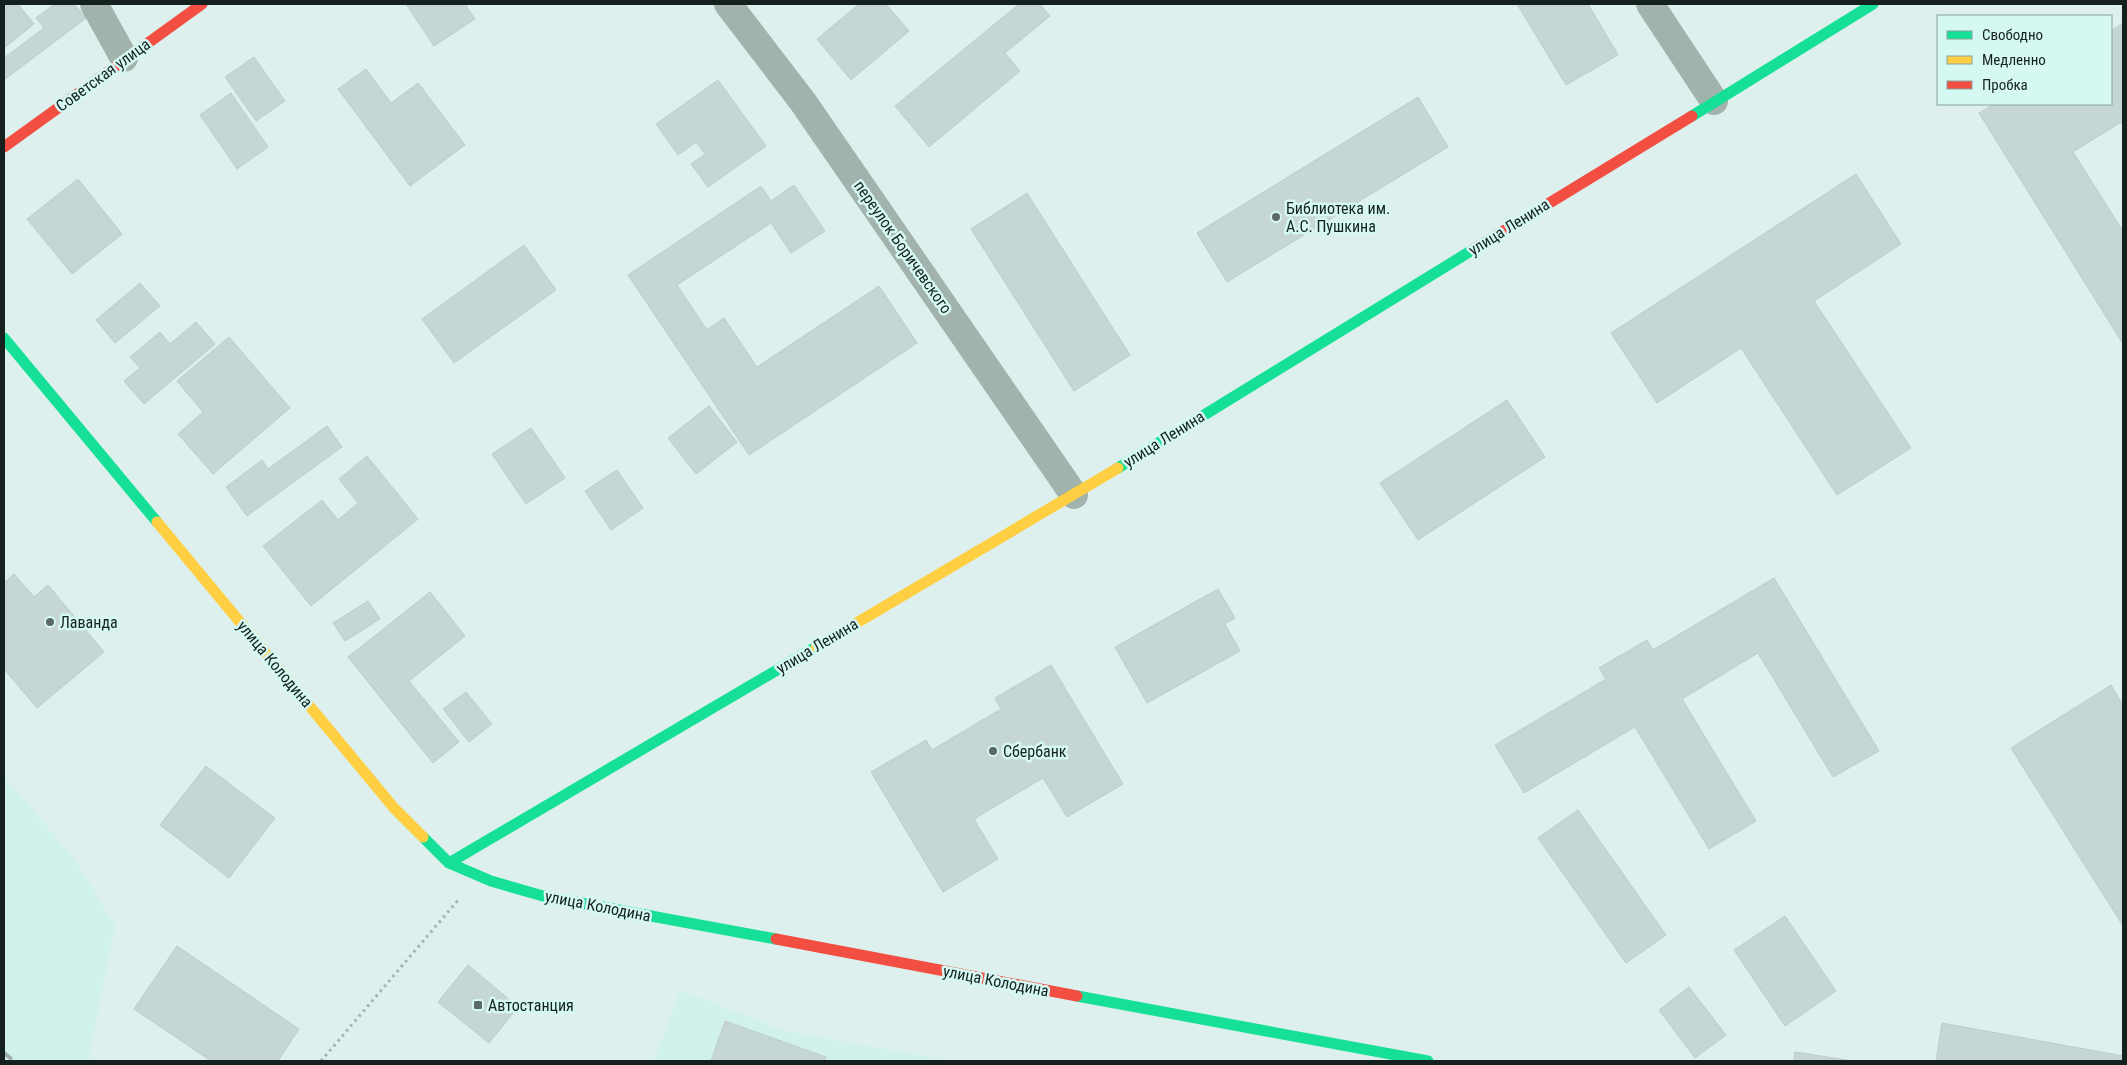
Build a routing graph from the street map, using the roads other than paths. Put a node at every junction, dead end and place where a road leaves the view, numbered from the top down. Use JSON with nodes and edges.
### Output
{"nodes":[{"id":1,"x":94,"y":4,"type":"edge"},
{"id":2,"x":202,"y":4,"type":"edge"},
{"id":3,"x":728,"y":4,"type":"edge"},
{"id":4,"x":1650,"y":4,"type":"edge"},
{"id":5,"x":1873,"y":4,"type":"edge"},
{"id":6,"x":124,"y":58,"type":"junction"},
{"id":7,"x":1714,"y":101,"type":"junction"},
{"id":8,"x":4,"y":147,"type":"edge"},
{"id":9,"x":4,"y":338,"type":"edge"},
{"id":10,"x":1074,"y":495,"type":"junction"},
{"id":11,"x":449,"y":862,"type":"junction"},
{"id":12,"x":1428,"y":1061,"type":"edge"}],
"edges":[{"from":1,"to":6,"type":"street"},
{"from":2,"to":6,"type":"street","name":"Советская улица"},
{"from":3,"to":10,"type":"street","name":"переулок Боричевского"},
{"from":4,"to":7,"type":"street"},
{"from":5,"to":7,"type":"street","name":"улица Ленина"},
{"from":6,"to":8,"type":"street","name":"Советская улица"},
{"from":7,"to":10,"type":"street","name":"улица Ленина"},
{"from":9,"to":11,"type":"street","name":"улица Колодина"},
{"from":10,"to":11,"type":"street","name":"улица Ленина"},
{"from":11,"to":12,"type":"street","name":"улица Колодина"}]}
